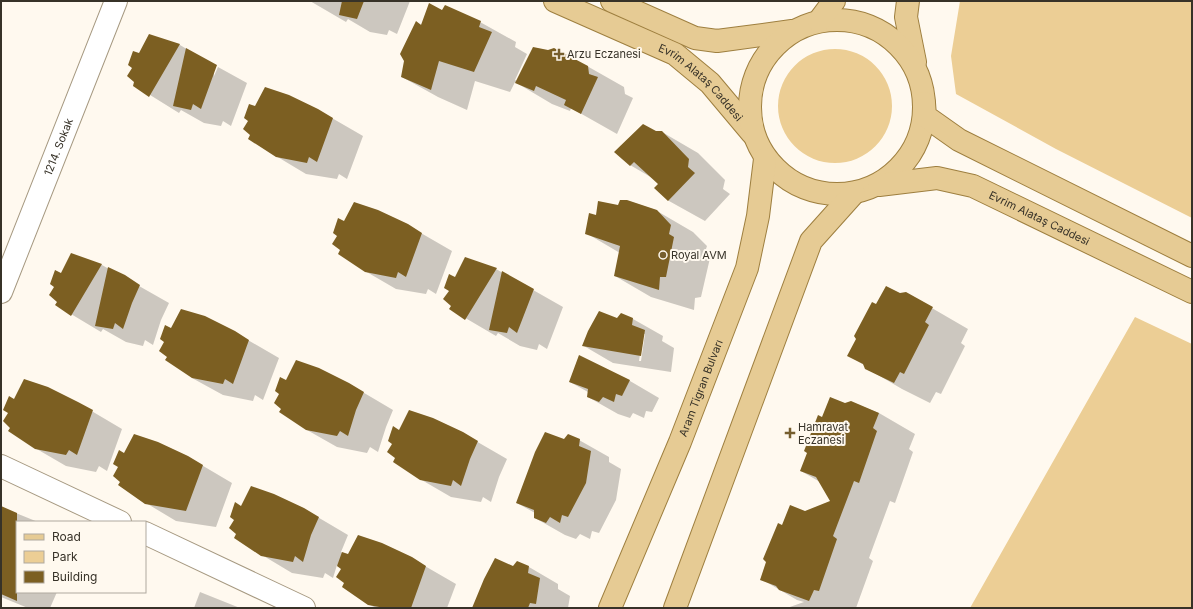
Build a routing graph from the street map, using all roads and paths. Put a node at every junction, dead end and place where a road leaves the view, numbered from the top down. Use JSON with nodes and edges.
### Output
{"nodes":[{"id":1,"x":116,"y":1,"type":"edge"},
{"id":2,"x":555,"y":1,"type":"edge"},
{"id":3,"x":612,"y":1,"type":"edge"},
{"id":4,"x":834,"y":1,"type":"edge"},
{"id":5,"x":908,"y":1,"type":"edge"},
{"id":6,"x":819,"y":21,"type":"junction"},
{"id":7,"x":792,"y":31,"type":"junction"},
{"id":8,"x":916,"y":69,"type":"junction"},
{"id":9,"x":924,"y":97,"type":"junction"},
{"id":10,"x":752,"y":133,"type":"junction"},
{"id":11,"x":765,"y":159,"type":"junction"},
{"id":12,"x":878,"y":185,"type":"junction"},
{"id":13,"x":854,"y":193,"type":"junction"},
{"id":14,"x":1192,"y":256,"type":"edge"},
{"id":15,"x":1,"y":292,"type":"edge"},
{"id":16,"x":1192,"y":292,"type":"edge"},
{"id":17,"x":1,"y":466,"type":"edge"},
{"id":18,"x":118,"y":521,"type":"edge"},
{"id":19,"x":146,"y":534,"type":"edge"},
{"id":20,"x":304,"y":608,"type":"edge"},
{"id":21,"x":610,"y":608,"type":"edge"},
{"id":22,"x":675,"y":608,"type":"edge"}],
"edges":[{"from":1,"to":15,"type":"street","name":"1214. Sokak"},
{"from":2,"to":10,"type":"main road","name":"Evrim Alataş Caddesi"},
{"from":3,"to":7,"type":"main road"},
{"from":4,"to":6,"type":"main road"},
{"from":5,"to":8,"type":"main road"},
{"from":6,"to":7,"type":"main road"},
{"from":6,"to":8,"type":"main road"},
{"from":7,"to":10,"type":"main road"},
{"from":8,"to":9,"type":"main road"},
{"from":9,"to":12,"type":"main road"},
{"from":9,"to":14,"type":"main road"},
{"from":10,"to":11,"type":"main road"},
{"from":11,"to":13,"type":"main road"},
{"from":11,"to":21,"type":"main road","name":"Aram Tigran Bulvarı"},
{"from":12,"to":13,"type":"main road"},
{"from":12,"to":16,"type":"main road","name":"Evrim Alataş Caddesi"},
{"from":13,"to":22,"type":"main road"},
{"from":17,"to":18,"type":"street"},
{"from":19,"to":20,"type":"street"}]}
